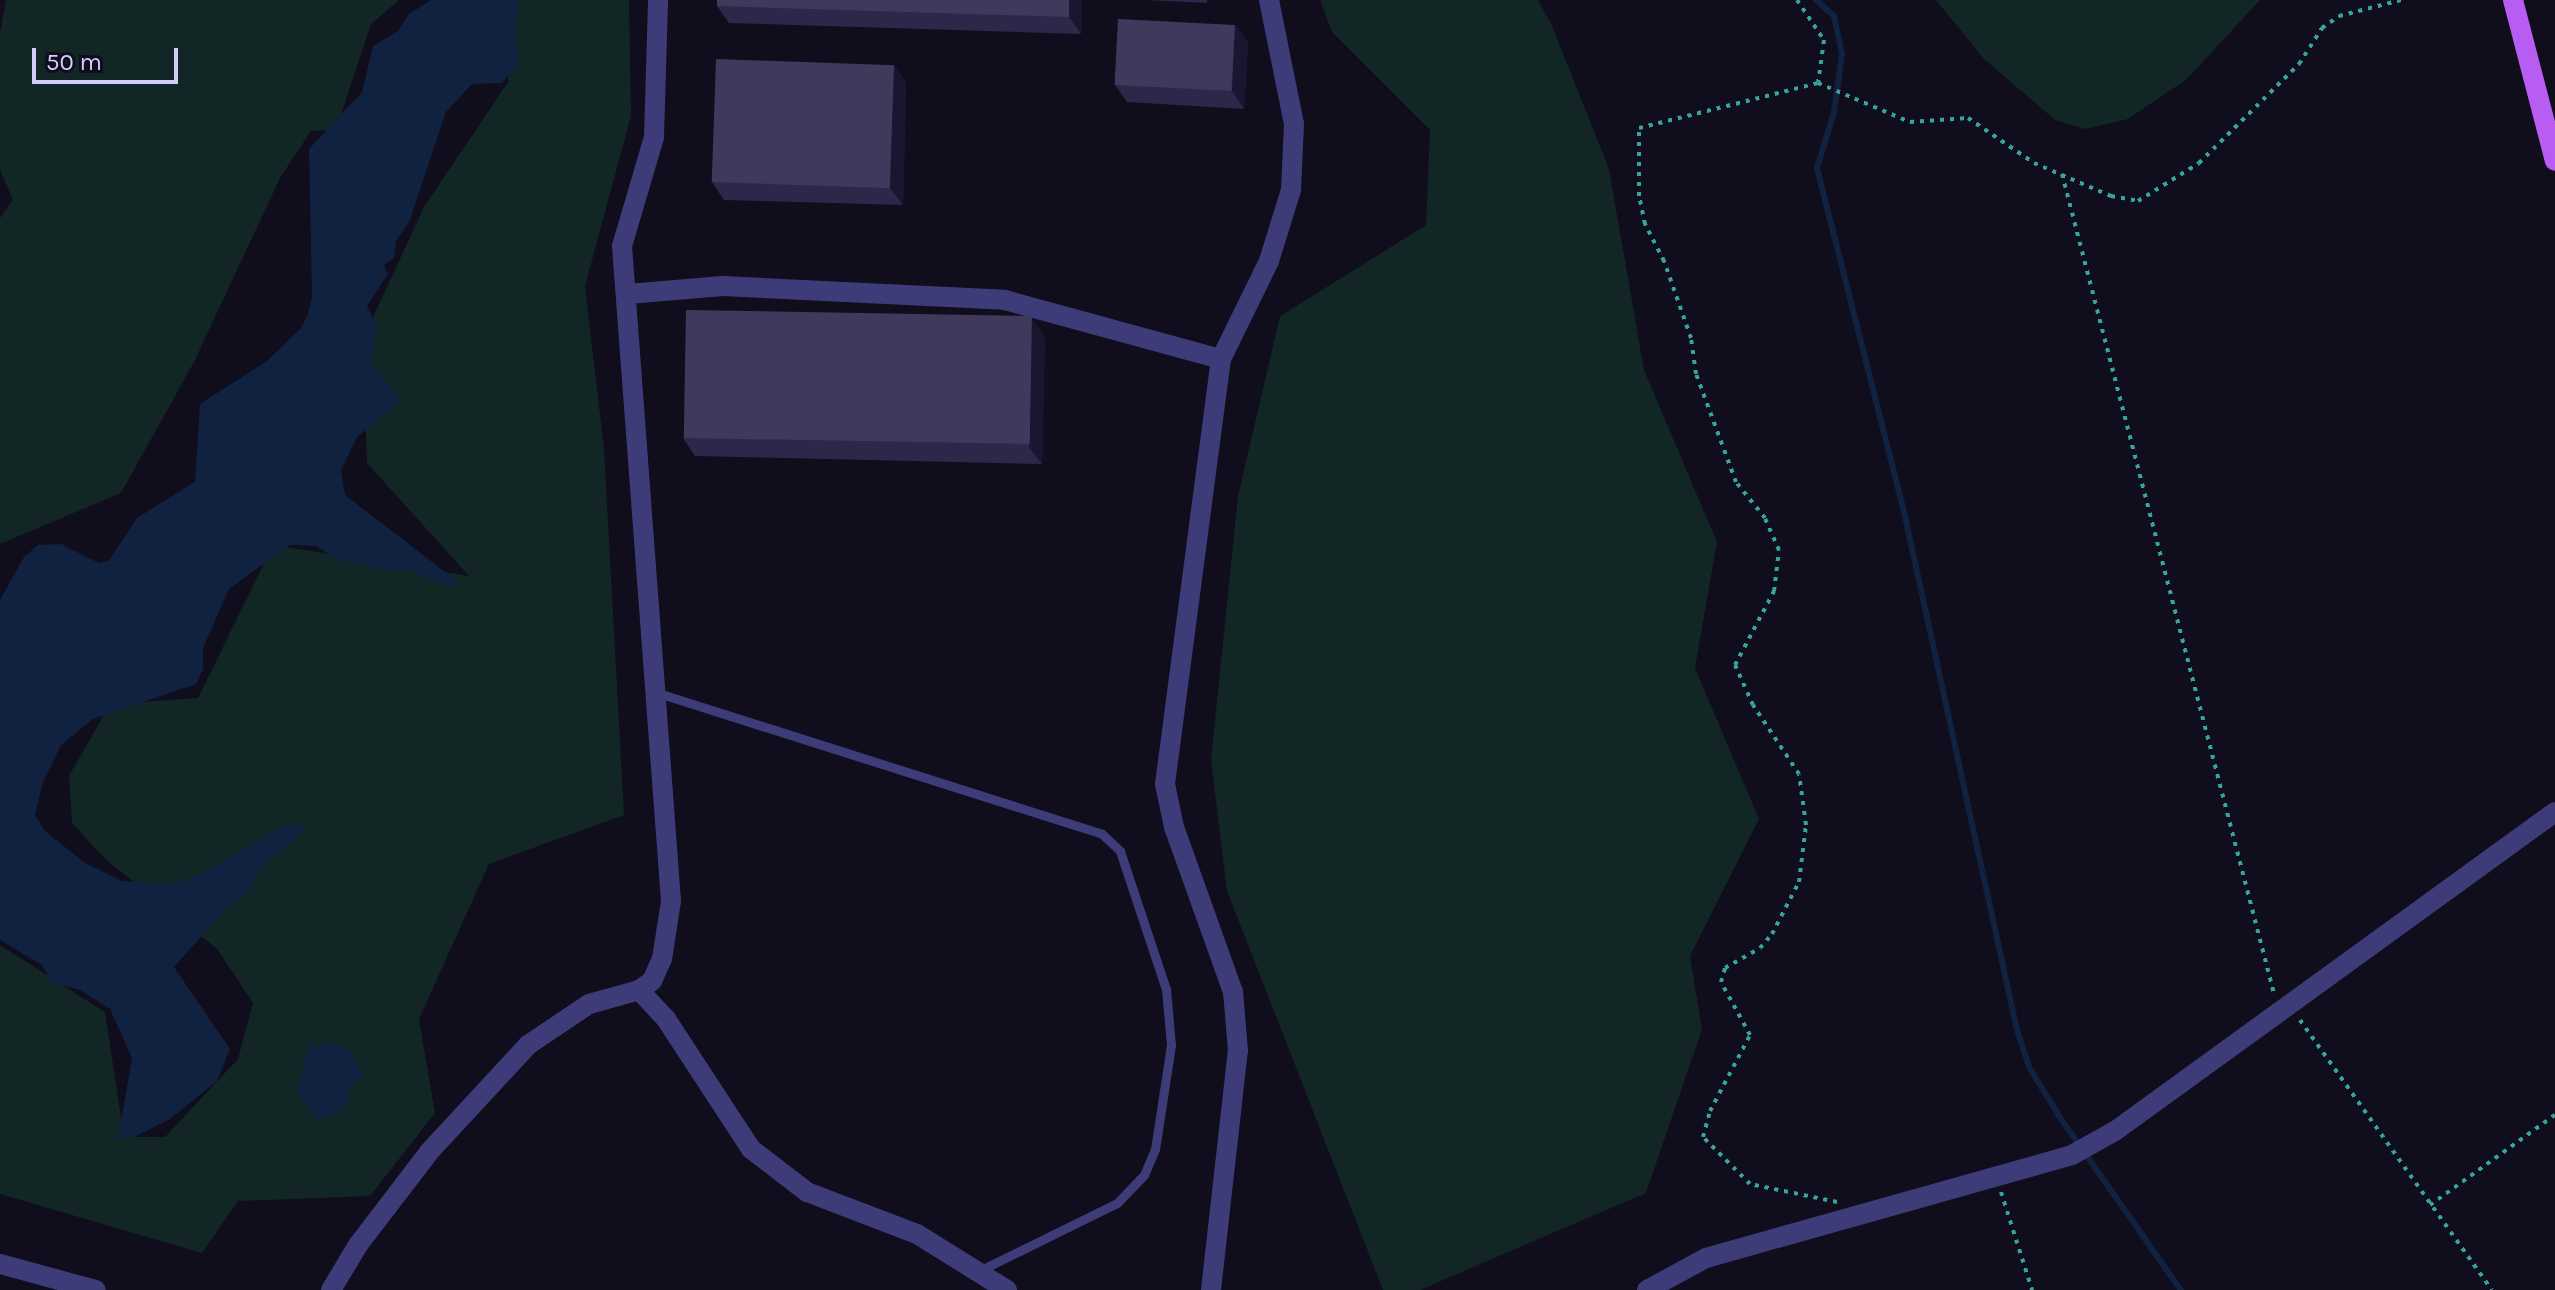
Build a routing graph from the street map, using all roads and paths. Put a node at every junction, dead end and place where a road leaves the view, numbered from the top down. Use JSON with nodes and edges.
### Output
{"nodes":[{"id":1,"x":658,"y":0,"type":"edge"},
{"id":2,"x":1269,"y":0,"type":"edge"},
{"id":3,"x":1797,"y":0,"type":"edge"},
{"id":4,"x":2401,"y":0,"type":"edge"},
{"id":5,"x":2513,"y":0,"type":"edge"},
{"id":6,"x":1818,"y":83,"type":"junction"},
{"id":7,"x":2555,"y":161,"type":"edge"},
{"id":8,"x":2061,"y":171,"type":"junction"},
{"id":9,"x":628,"y":294,"type":"junction"},
{"id":10,"x":1221,"y":359,"type":"junction"},
{"id":11,"x":655,"y":692,"type":"junction"},
{"id":12,"x":2555,"y":812,"type":"edge"},
{"id":13,"x":639,"y":990,"type":"junction"},
{"id":14,"x":2284,"y":1007,"type":"junction"},
{"id":15,"x":2555,"y":1115,"type":"edge"},
{"id":16,"x":1997,"y":1179,"type":"junction"},
{"id":17,"x":2430,"y":1205,"type":"junction"},
{"id":18,"x":1859,"y":1217,"type":"junction"},
{"id":19,"x":0,"y":1264,"type":"edge"},
{"id":20,"x":977,"y":1272,"type":"junction"},
{"id":21,"x":96,"y":1290,"type":"edge"},
{"id":22,"x":331,"y":1290,"type":"edge"},
{"id":23,"x":1007,"y":1290,"type":"edge"},
{"id":24,"x":1211,"y":1290,"type":"edge"},
{"id":25,"x":1647,"y":1290,"type":"edge"},
{"id":26,"x":2032,"y":1290,"type":"edge"},
{"id":27,"x":2492,"y":1290,"type":"edge"}],
"edges":[{"from":1,"to":9,"type":"street"},
{"from":2,"to":10,"type":"street"},
{"from":3,"to":6,"type":"path"},
{"from":4,"to":8,"type":"path"},
{"from":5,"to":7,"type":"main road"},
{"from":6,"to":8,"type":"path"},
{"from":6,"to":18,"type":"path"},
{"from":8,"to":14,"type":"path"},
{"from":9,"to":10,"type":"street"},
{"from":9,"to":11,"type":"street"},
{"from":10,"to":24,"type":"street"},
{"from":11,"to":13,"type":"street"},
{"from":11,"to":20,"type":"lane"},
{"from":12,"to":14,"type":"street"},
{"from":13,"to":20,"type":"street"},
{"from":13,"to":22,"type":"street"},
{"from":14,"to":16,"type":"street"},
{"from":14,"to":17,"type":"path"},
{"from":15,"to":17,"type":"path"},
{"from":16,"to":18,"type":"street"},
{"from":16,"to":26,"type":"path"},
{"from":17,"to":27,"type":"path"},
{"from":18,"to":25,"type":"street"},
{"from":19,"to":21,"type":"street"},
{"from":20,"to":23,"type":"street"}]}
